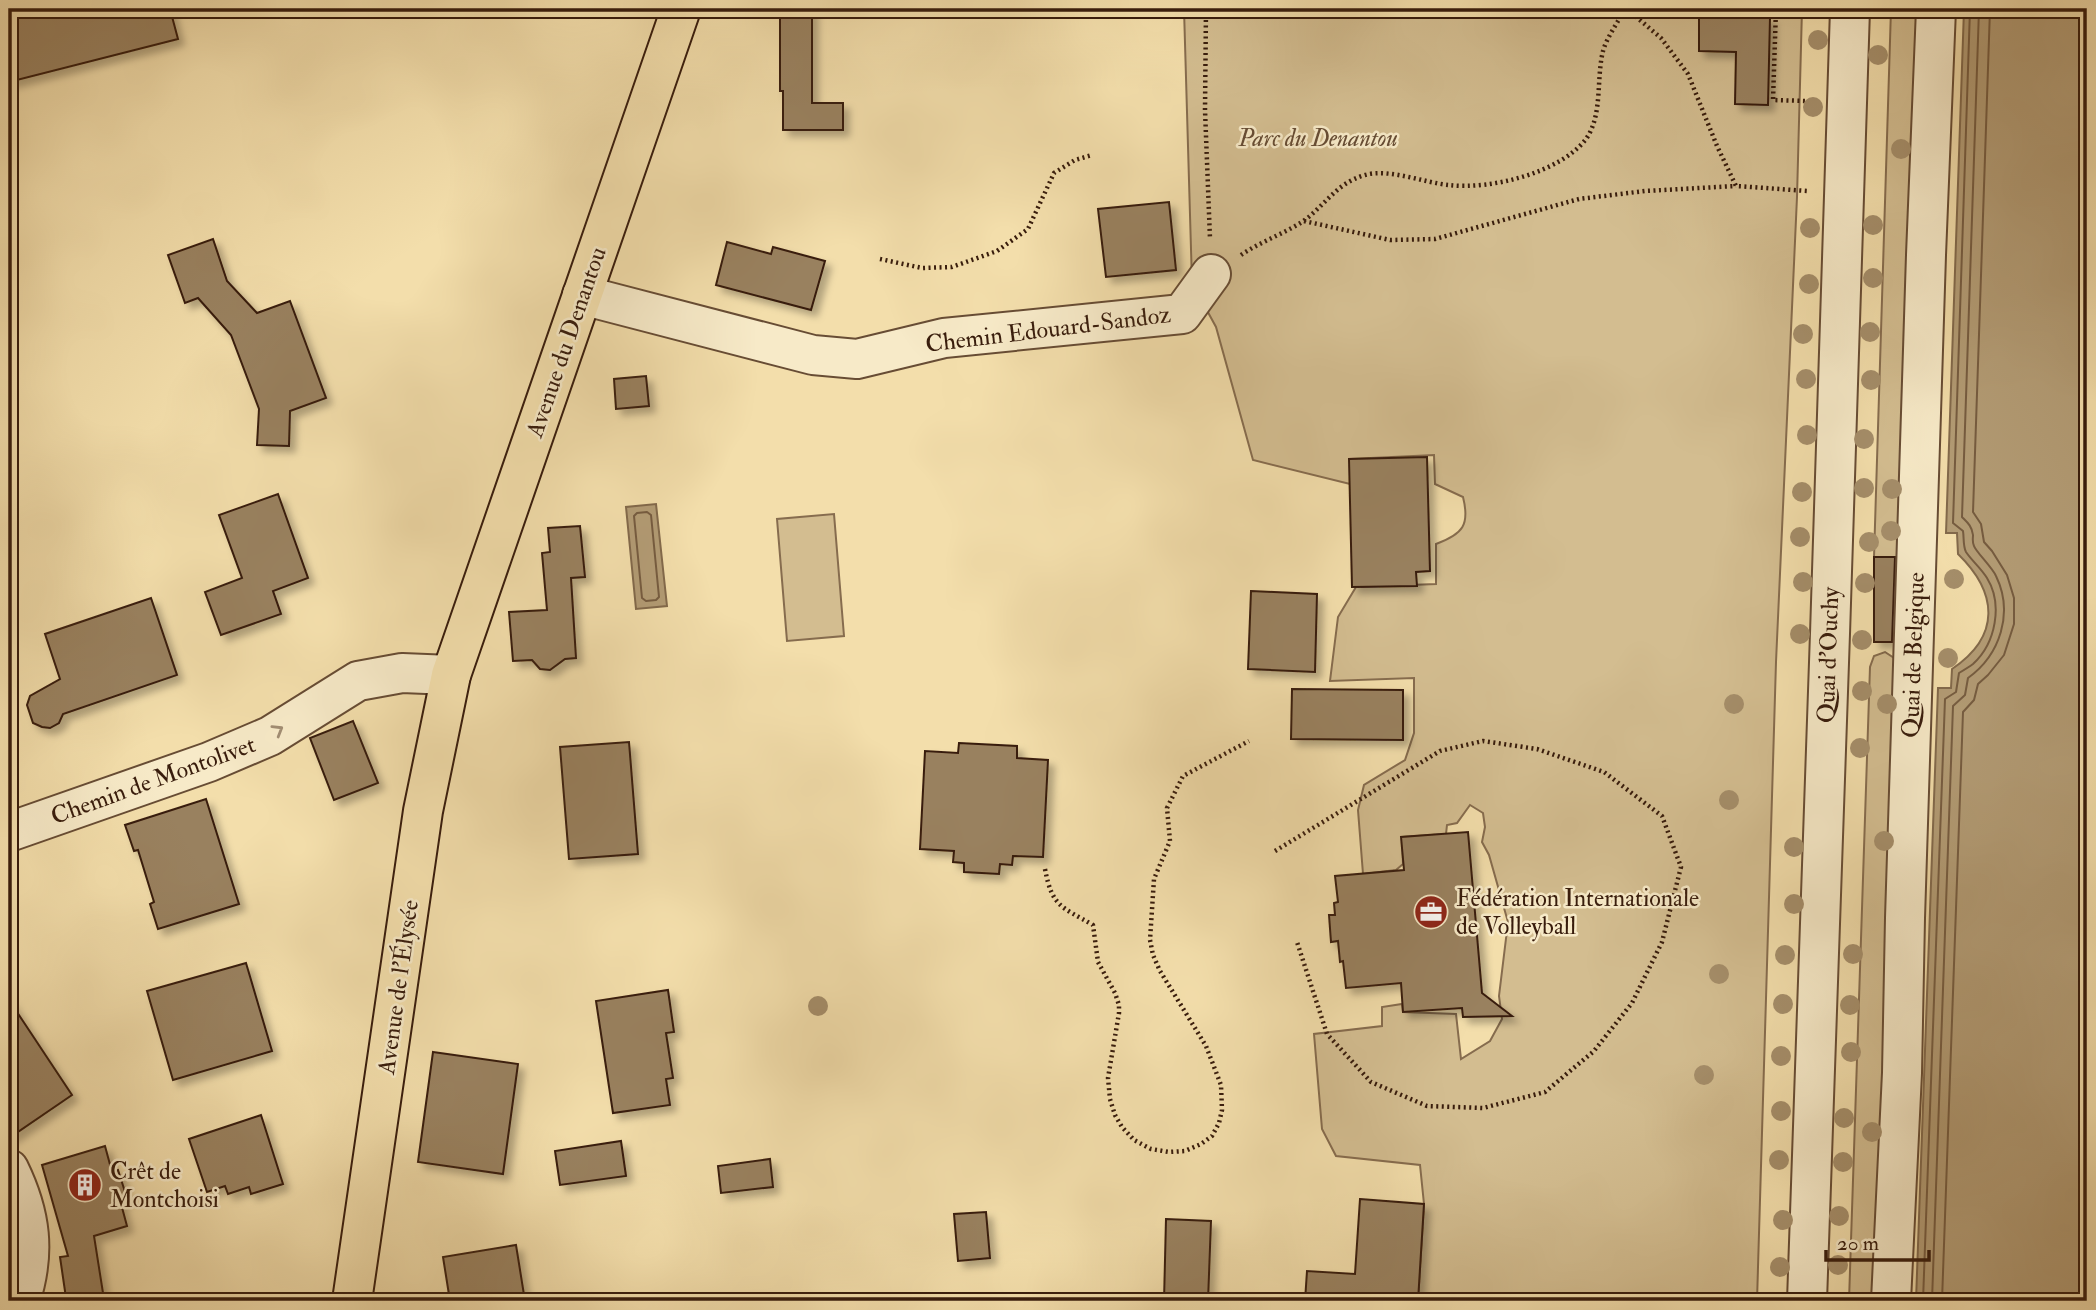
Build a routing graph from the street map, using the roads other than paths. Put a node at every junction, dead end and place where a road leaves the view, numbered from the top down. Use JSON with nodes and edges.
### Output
{"nodes":[{"id":1,"x":681,"y":9,"type":"edge"},
{"id":2,"x":1850,"y":9,"type":"edge"},
{"id":3,"x":1936,"y":9,"type":"edge"},
{"id":4,"x":1211,"y":274,"type":"road end"},
{"id":5,"x":582,"y":295,"type":"junction"},
{"id":6,"x":451,"y":675,"type":"junction"},
{"id":7,"x":9,"y":832,"type":"edge"},
{"id":8,"x":9,"y":1169,"type":"edge"},
{"id":9,"x":20,"y":1301,"type":"edge"},
{"id":10,"x":352,"y":1301,"type":"edge"},
{"id":11,"x":1807,"y":1301,"type":"edge"},
{"id":12,"x":1891,"y":1301,"type":"edge"}],
"edges":[{"from":1,"to":5,"type":"main road","name":"Avenue du Denantou"},
{"from":2,"to":11,"type":"street","name":"Quai d'Ouchy"},
{"from":3,"to":12,"type":"street","name":"Quai de Belgique"},
{"from":4,"to":5,"type":"street","name":"Chemin Edouard-Sandoz"},
{"from":5,"to":6,"type":"main road","name":"Avenue du Denantou"},
{"from":7,"to":6,"type":"street","name":"Chemin de Montolivet","one_way":true},
{"from":6,"to":10,"type":"main road","name":"Avenue de l'Élysée"},
{"from":8,"to":9,"type":"street"}]}
